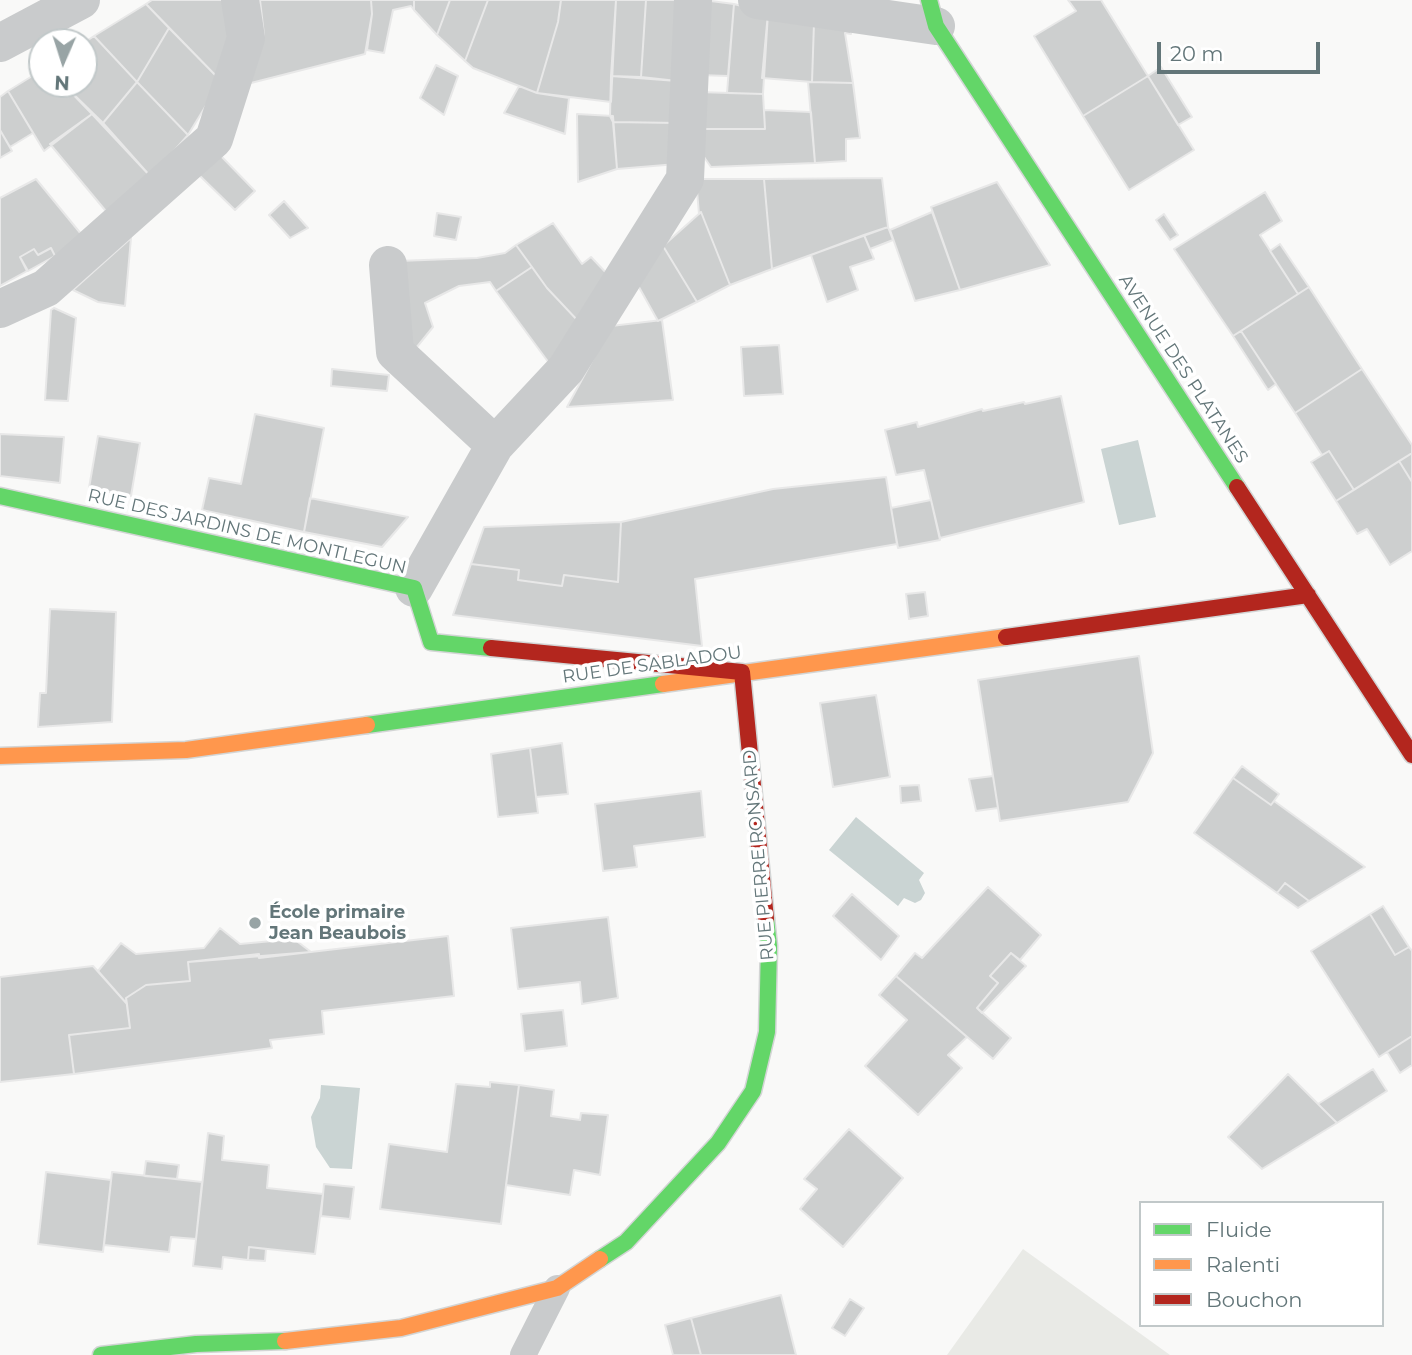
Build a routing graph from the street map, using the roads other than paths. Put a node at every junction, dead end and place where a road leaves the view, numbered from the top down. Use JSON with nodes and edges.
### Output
{"nodes":[{"id":1,"x":81,"y":0,"type":"edge"},
{"id":2,"x":240,"y":0,"type":"edge"},
{"id":3,"x":692,"y":0,"type":"edge"},
{"id":4,"x":757,"y":0,"type":"edge"},
{"id":5,"x":932,"y":13,"type":"edge"},
{"id":6,"x":0,"y":43,"type":"edge"},
{"id":7,"x":388,"y":264,"type":"dead end"},
{"id":8,"x":0,"y":309,"type":"edge"},
{"id":9,"x":495,"y":445,"type":"junction"},
{"id":10,"x":0,"y":496,"type":"edge"},
{"id":11,"x":414,"y":588,"type":"junction"},
{"id":12,"x":1308,"y":595,"type":"junction"},
{"id":13,"x":742,"y":672,"type":"junction"},
{"id":14,"x":1412,"y":755,"type":"edge"},
{"id":15,"x":0,"y":756,"type":"edge"},
{"id":16,"x":557,"y":1288,"type":"junction"},
{"id":17,"x":204,"y":1350,"type":"edge"},
{"id":18,"x":101,"y":1355,"type":"edge"},
{"id":19,"x":523,"y":1355,"type":"edge"}],
"edges":[{"from":1,"to":6,"type":"street"},
{"from":2,"to":8,"type":"street"},
{"from":3,"to":9,"type":"street"},
{"from":4,"to":5,"type":"street"},
{"from":5,"to":12,"type":"street","name":"AVENUE DES PLATANES"},
{"from":7,"to":9,"type":"street"},
{"from":9,"to":11,"type":"street"},
{"from":10,"to":11,"type":"street","name":"RUE DES JARDINS DE MONTLEGUN"},
{"from":11,"to":13,"type":"street","name":"RUE DES JARDINS DE MONTLEGUN"},
{"from":12,"to":13,"type":"street","name":"RUE DE SABLADOU"},
{"from":12,"to":14,"type":"street","name":"AVENUE DES PLATANES"},
{"from":13,"to":15,"type":"street","name":"RUE DE SABLADOU"},
{"from":13,"to":16,"type":"street","name":"RUE PIERRE RONSARD"},
{"from":16,"to":17,"type":"street","name":"RUE PIERRE RONSARD"},
{"from":16,"to":19,"type":"lane","name":"RUE PIERRE RONSARD"},
{"from":17,"to":18,"type":"street","name":"RUE PIERRE RONSARD"}]}
